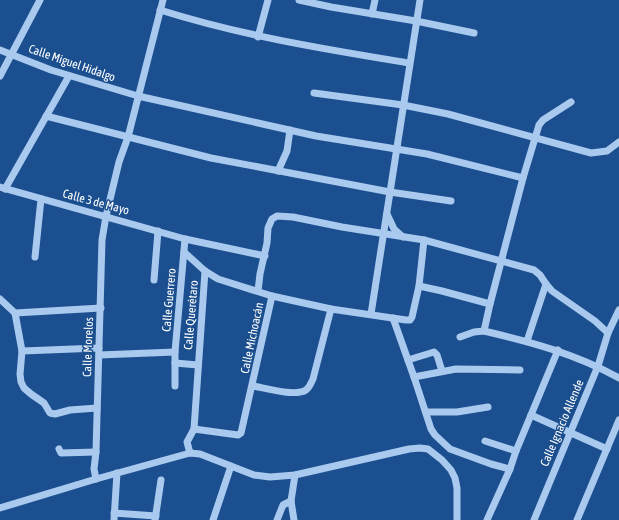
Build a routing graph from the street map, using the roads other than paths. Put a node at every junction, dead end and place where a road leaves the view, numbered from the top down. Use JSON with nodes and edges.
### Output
{"nodes":[{"id":1,"x":40,"y":0,"type":"edge"},
{"id":2,"x":163,"y":0,"type":"edge"},
{"id":3,"x":268,"y":0,"type":"edge"},
{"id":4,"x":299,"y":0,"type":"edge"},
{"id":5,"x":375,"y":0,"type":"edge"},
{"id":6,"x":420,"y":0,"type":"edge"},
{"id":7,"x":331,"y":4,"type":"edge"},
{"id":8,"x":160,"y":10,"type":"junction"},
{"id":9,"x":372,"y":14,"type":"junction"},
{"id":10,"x":416,"y":21,"type":"junction"},
{"id":11,"x":474,"y":33,"type":"dead end"},
{"id":12,"x":258,"y":36,"type":"junction"},
{"id":13,"x":0,"y":50,"type":"edge"},
{"id":14,"x":11,"y":54,"type":"junction"},
{"id":15,"x":410,"y":63,"type":"junction"},
{"id":16,"x":0,"y":76,"type":"edge"},
{"id":17,"x":69,"y":76,"type":"junction"},
{"id":18,"x":314,"y":93,"type":"dead end"},
{"id":19,"x":138,"y":96,"type":"junction"},
{"id":20,"x":571,"y":102,"type":"dead end"},
{"id":21,"x":403,"y":105,"type":"junction"},
{"id":22,"x":46,"y":116,"type":"junction"},
{"id":23,"x":290,"y":130,"type":"junction"},
{"id":24,"x":128,"y":137,"type":"junction"},
{"id":25,"x":535,"y":138,"type":"junction"},
{"id":26,"x":619,"y":142,"type":"edge"},
{"id":27,"x":396,"y":149,"type":"junction"},
{"id":28,"x":278,"y":171,"type":"junction"},
{"id":29,"x":523,"y":178,"type":"junction"},
{"id":30,"x":3,"y":188,"type":"edge"},
{"id":31,"x":390,"y":192,"type":"junction"},
{"id":32,"x":41,"y":199,"type":"junction"},
{"id":33,"x":451,"y":201,"type":"dead end"},
{"id":34,"x":387,"y":214,"type":"junction"},
{"id":35,"x":106,"y":216,"type":"junction"},
{"id":36,"x":158,"y":231,"type":"junction"},
{"id":37,"x":383,"y":234,"type":"junction"},
{"id":38,"x":403,"y":237,"type":"junction"},
{"id":39,"x":186,"y":239,"type":"junction"},
{"id":40,"x":424,"y":240,"type":"junction"},
{"id":41,"x":184,"y":252,"type":"junction"},
{"id":42,"x":264,"y":256,"type":"junction"},
{"id":43,"x":35,"y":257,"type":"dead end"},
{"id":44,"x":501,"y":262,"type":"junction"},
{"id":45,"x":205,"y":271,"type":"junction"},
{"id":46,"x":154,"y":280,"type":"dead end"},
{"id":47,"x":546,"y":284,"type":"junction"},
{"id":48,"x":419,"y":286,"type":"junction"},
{"id":49,"x":258,"y":291,"type":"junction"},
{"id":50,"x":272,"y":296,"type":"junction"},
{"id":51,"x":0,"y":299,"type":"edge"},
{"id":52,"x":490,"y":304,"type":"junction"},
{"id":53,"x":101,"y":308,"type":"junction"},
{"id":54,"x":331,"y":309,"type":"junction"},
{"id":55,"x":619,"y":310,"type":"edge"},
{"id":56,"x":15,"y":313,"type":"junction"},
{"id":57,"x":371,"y":314,"type":"junction"},
{"id":58,"x":393,"y":318,"type":"junction"},
{"id":59,"x":616,"y":326,"type":"edge"},
{"id":60,"x":484,"y":331,"type":"junction"},
{"id":61,"x":608,"y":333,"type":"junction"},
{"id":62,"x":460,"y":337,"type":"dead end"},
{"id":63,"x":527,"y":341,"type":"junction"},
{"id":64,"x":558,"y":350,"type":"junction"},
{"id":65,"x":22,"y":351,"type":"junction"},
{"id":66,"x":99,"y":352,"type":"junction"},
{"id":67,"x":175,"y":352,"type":"junction"},
{"id":68,"x":408,"y":360,"type":"junction"},
{"id":69,"x":175,"y":363,"type":"junction"},
{"id":70,"x":198,"y":365,"type":"junction"},
{"id":71,"x":598,"y":366,"type":"junction"},
{"id":72,"x":520,"y":370,"type":"dead end"},
{"id":73,"x":442,"y":371,"type":"junction"},
{"id":74,"x":414,"y":377,"type":"junction"},
{"id":75,"x":619,"y":378,"type":"edge"},
{"id":76,"x":175,"y":386,"type":"dead end"},
{"id":77,"x":253,"y":386,"type":"junction"},
{"id":78,"x":488,"y":407,"type":"dead end"},
{"id":79,"x":97,"y":408,"type":"junction"},
{"id":80,"x":426,"y":412,"type":"junction"},
{"id":81,"x":530,"y":416,"type":"junction"},
{"id":82,"x":619,"y":420,"type":"edge"},
{"id":83,"x":194,"y":429,"type":"junction"},
{"id":84,"x":570,"y":432,"type":"junction"},
{"id":85,"x":619,"y":440,"type":"edge"},
{"id":86,"x":485,"y":441,"type":"dead end"},
{"id":87,"x":609,"y":446,"type":"junction"},
{"id":88,"x":59,"y":449,"type":"dead end"},
{"id":89,"x":516,"y":451,"type":"junction"},
{"id":90,"x":96,"y":452,"type":"junction"},
{"id":91,"x":190,"y":452,"type":"junction"},
{"id":92,"x":446,"y":455,"type":"junction"},
{"id":93,"x":231,"y":466,"type":"junction"},
{"id":94,"x":510,"y":469,"type":"junction"},
{"id":95,"x":117,"y":473,"type":"junction"},
{"id":96,"x":95,"y":475,"type":"junction"},
{"id":97,"x":296,"y":475,"type":"junction"},
{"id":98,"x":161,"y":480,"type":"dead end"},
{"id":99,"x":291,"y":501,"type":"junction"},
{"id":100,"x":0,"y":508,"type":"edge"},
{"id":101,"x":114,"y":517,"type":"edge"},
{"id":102,"x":156,"y":518,"type":"edge"},
{"id":103,"x":213,"y":520,"type":"edge"},
{"id":104,"x":277,"y":520,"type":"edge"},
{"id":105,"x":294,"y":520,"type":"edge"},
{"id":106,"x":457,"y":520,"type":"edge"},
{"id":107,"x":487,"y":520,"type":"edge"},
{"id":108,"x":534,"y":520,"type":"edge"},
{"id":109,"x":577,"y":520,"type":"edge"}],
"edges":[{"from":1,"to":14,"type":"street"},
{"from":2,"to":8,"type":"street","name":"Calle Morelos"},
{"from":3,"to":12,"type":"street"},
{"from":4,"to":7,"type":"street"},
{"from":5,"to":9,"type":"street"},
{"from":6,"to":10,"type":"street"},
{"from":7,"to":9,"type":"street"},
{"from":8,"to":12,"type":"street"},
{"from":8,"to":19,"type":"street","name":"Calle Morelos"},
{"from":9,"to":10,"type":"street"},
{"from":10,"to":11,"type":"street"},
{"from":10,"to":15,"type":"street"},
{"from":12,"to":15,"type":"street"},
{"from":13,"to":14,"type":"street","name":"Calle Miguel Hidalgo"},
{"from":14,"to":16,"type":"street"},
{"from":14,"to":17,"type":"street","name":"Calle Miguel Hidalgo"},
{"from":15,"to":21,"type":"street"},
{"from":17,"to":19,"type":"street","name":"Calle Miguel Hidalgo"},
{"from":17,"to":22,"type":"street"},
{"from":18,"to":21,"type":"street"},
{"from":19,"to":23,"type":"street","name":"Calle Miguel Hidalgo"},
{"from":19,"to":24,"type":"street","name":"Calle Morelos"},
{"from":20,"to":25,"type":"street"},
{"from":21,"to":25,"type":"street"},
{"from":21,"to":27,"type":"street"},
{"from":22,"to":24,"type":"street"},
{"from":22,"to":30,"type":"street"},
{"from":23,"to":27,"type":"street","name":"Calle Miguel Hidalgo"},
{"from":23,"to":28,"type":"street"},
{"from":24,"to":28,"type":"street"},
{"from":24,"to":35,"type":"street","name":"Calle Morelos"},
{"from":25,"to":26,"type":"street"},
{"from":25,"to":29,"type":"street"},
{"from":27,"to":29,"type":"street","name":"Calle Miguel Hidalgo"},
{"from":27,"to":31,"type":"street"},
{"from":28,"to":31,"type":"street"},
{"from":29,"to":44,"type":"street"},
{"from":30,"to":32,"type":"street","name":"Calle 3 de Mayo"},
{"from":31,"to":33,"type":"street"},
{"from":31,"to":34,"type":"street"},
{"from":32,"to":35,"type":"street","name":"Calle 3 de Mayo"},
{"from":32,"to":43,"type":"street"},
{"from":34,"to":37,"type":"street"},
{"from":34,"to":38,"type":"street"},
{"from":35,"to":36,"type":"street","name":"Calle 3 de Mayo"},
{"from":35,"to":53,"type":"street","name":"Calle Morelos"},
{"from":36,"to":39,"type":"street","name":"Calle 3 de Mayo"},
{"from":36,"to":46,"type":"street"},
{"from":37,"to":38,"type":"street"},
{"from":37,"to":42,"type":"street"},
{"from":37,"to":57,"type":"street"},
{"from":38,"to":40,"type":"street"},
{"from":39,"to":41,"type":"street","name":"Calle Guerrero"},
{"from":39,"to":42,"type":"street","name":"Calle 3 de Mayo"},
{"from":40,"to":44,"type":"street"},
{"from":40,"to":48,"type":"street"},
{"from":41,"to":45,"type":"street","name":"Calle Querétaro"},
{"from":41,"to":67,"type":"street","name":"Calle Guerrero"},
{"from":42,"to":49,"type":"street"},
{"from":44,"to":47,"type":"street"},
{"from":44,"to":52,"type":"street"},
{"from":45,"to":49,"type":"street"},
{"from":45,"to":70,"type":"street","name":"Calle Querétaro"},
{"from":47,"to":61,"type":"street"},
{"from":47,"to":63,"type":"street"},
{"from":48,"to":52,"type":"street"},
{"from":48,"to":58,"type":"street"},
{"from":49,"to":50,"type":"street"},
{"from":50,"to":54,"type":"street"},
{"from":50,"to":77,"type":"street","name":"Calle Michoacán"},
{"from":51,"to":56,"type":"street"},
{"from":52,"to":60,"type":"street"},
{"from":53,"to":56,"type":"street"},
{"from":53,"to":66,"type":"street","name":"Calle Morelos"},
{"from":54,"to":57,"type":"street"},
{"from":54,"to":77,"type":"street"},
{"from":55,"to":59,"type":"street","name":"Calle Ignacio Allende"},
{"from":56,"to":65,"type":"street"},
{"from":57,"to":58,"type":"street"},
{"from":58,"to":68,"type":"street"},
{"from":59,"to":61,"type":"street","name":"Calle Ignacio Allende"},
{"from":60,"to":62,"type":"street"},
{"from":60,"to":63,"type":"street"},
{"from":61,"to":71,"type":"street","name":"Calle Ignacio Allende"},
{"from":63,"to":64,"type":"street"},
{"from":64,"to":71,"type":"street"},
{"from":64,"to":81,"type":"street"},
{"from":65,"to":66,"type":"street"},
{"from":65,"to":79,"type":"street"},
{"from":66,"to":67,"type":"street"},
{"from":66,"to":79,"type":"street","name":"Calle Morelos"},
{"from":67,"to":69,"type":"street","name":"Calle Guerrero"},
{"from":68,"to":73,"type":"street"},
{"from":68,"to":74,"type":"street"},
{"from":69,"to":70,"type":"street"},
{"from":69,"to":76,"type":"street","name":"Calle Guerrero"},
{"from":70,"to":83,"type":"street","name":"Calle Querétaro"},
{"from":71,"to":75,"type":"street"},
{"from":71,"to":84,"type":"street","name":"Calle Ignacio Allende"},
{"from":72,"to":73,"type":"street"},
{"from":73,"to":74,"type":"street"},
{"from":74,"to":80,"type":"street"},
{"from":77,"to":83,"type":"street","name":"Calle Michoacán"},
{"from":78,"to":80,"type":"street"},
{"from":79,"to":90,"type":"street","name":"Calle Morelos"},
{"from":80,"to":92,"type":"street"},
{"from":81,"to":84,"type":"street"},
{"from":81,"to":89,"type":"street"},
{"from":82,"to":87,"type":"street"},
{"from":83,"to":91,"type":"street"},
{"from":84,"to":87,"type":"street"},
{"from":84,"to":108,"type":"street","name":"Calle Ignacio Allende"},
{"from":85,"to":87,"type":"street"},
{"from":86,"to":89,"type":"street"},
{"from":87,"to":109,"type":"street"},
{"from":88,"to":90,"type":"street"},
{"from":89,"to":94,"type":"street"},
{"from":90,"to":96,"type":"street","name":"Calle Morelos"},
{"from":91,"to":93,"type":"street"},
{"from":91,"to":95,"type":"street"},
{"from":92,"to":94,"type":"street"},
{"from":92,"to":97,"type":"street"},
{"from":92,"to":106,"type":"street"},
{"from":93,"to":97,"type":"street"},
{"from":93,"to":103,"type":"street"},
{"from":94,"to":107,"type":"street"},
{"from":95,"to":96,"type":"street"},
{"from":95,"to":101,"type":"street"},
{"from":96,"to":100,"type":"street"},
{"from":97,"to":99,"type":"street"},
{"from":98,"to":102,"type":"street"},
{"from":99,"to":104,"type":"street"},
{"from":99,"to":105,"type":"street"},
{"from":101,"to":102,"type":"street"}]}
